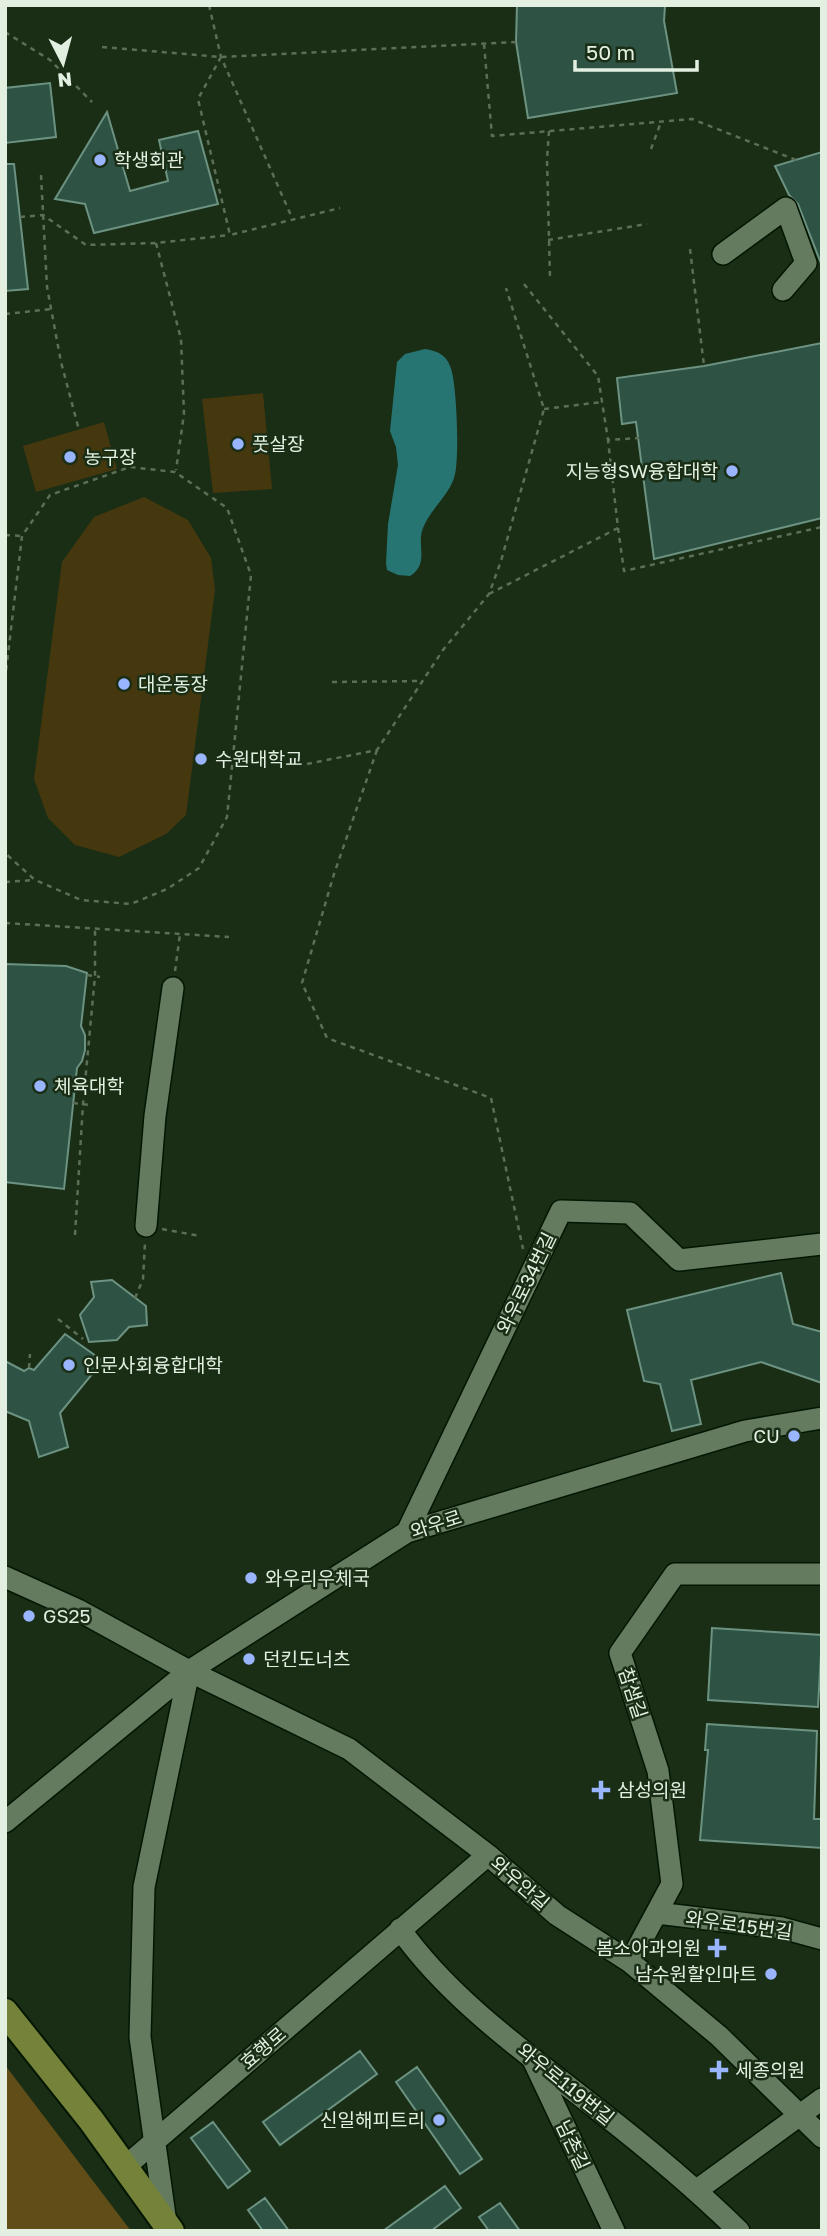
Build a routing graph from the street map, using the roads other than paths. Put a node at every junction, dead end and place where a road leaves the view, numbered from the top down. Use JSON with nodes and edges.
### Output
{"nodes":[{"id":1,"x":723,"y":254,"type":"dead end"},
{"id":2,"x":783,"y":290,"type":"dead end"},
{"id":3,"x":173,"y":988,"type":"road end"},
{"id":4,"x":146,"y":1226,"type":"road end"},
{"id":5,"x":822,"y":1244,"type":"edge"},
{"id":6,"x":822,"y":1418,"type":"edge"},
{"id":7,"x":407,"y":1532,"type":"junction"},
{"id":8,"x":822,"y":1574,"type":"edge"},
{"id":9,"x":5,"y":1577,"type":"edge"},
{"id":10,"x":189,"y":1671,"type":"junction"},
{"id":11,"x":5,"y":1822,"type":"edge"},
{"id":12,"x":488,"y":1855,"type":"junction"},
{"id":13,"x":657,"y":1913,"type":"junction"},
{"id":14,"x":400,"y":1929,"type":"junction"},
{"id":15,"x":822,"y":1939,"type":"edge"},
{"id":16,"x":630,"y":1962,"type":"junction"},
{"id":17,"x":5,"y":2012,"type":"edge"},
{"id":18,"x":533,"y":2059,"type":"junction"},
{"id":19,"x":822,"y":2099,"type":"edge"},
{"id":20,"x":799,"y":2114,"type":"junction"},
{"id":21,"x":822,"y":2137,"type":"edge"},
{"id":22,"x":155,"y":2142,"type":"junction"},
{"id":23,"x":126,"y":2166,"type":"junction"},
{"id":24,"x":697,"y":2190,"type":"junction"},
{"id":25,"x":169,"y":2228,"type":"edge"},
{"id":26,"x":614,"y":2231,"type":"edge"},
{"id":27,"x":738,"y":2231,"type":"edge"}],
"edges":[{"from":1,"to":2,"type":"street"},
{"from":3,"to":4,"type":"street"},
{"from":5,"to":7,"type":"street","name":"와우로34번길"},
{"from":6,"to":7,"type":"street","name":"와우로"},
{"from":7,"to":10,"type":"street","name":"와우로"},
{"from":8,"to":13,"type":"street","name":"참샘길"},
{"from":9,"to":10,"type":"street","name":"와우안길"},
{"from":10,"to":11,"type":"street","name":"와우로"},
{"from":10,"to":12,"type":"street","name":"와우안길"},
{"from":10,"to":22,"type":"street"},
{"from":12,"to":14,"type":"street"},
{"from":12,"to":16,"type":"street","name":"와우안길"},
{"from":13,"to":15,"type":"street","name":"와우로15번길"},
{"from":13,"to":16,"type":"street","name":"참샘길"},
{"from":14,"to":18,"type":"street","name":"와우로119번길"},
{"from":14,"to":22,"type":"street","name":"효행로"},
{"from":16,"to":20,"type":"street","name":"와우안길"},
{"from":17,"to":23,"type":"main road"},
{"from":18,"to":24,"type":"street","name":"와우로119번길"},
{"from":18,"to":26,"type":"street","name":"남촌길"},
{"from":19,"to":20,"type":"street"},
{"from":20,"to":21,"type":"street","name":"와우안길"},
{"from":20,"to":24,"type":"street"},
{"from":22,"to":23,"type":"street","name":"효행로"},
{"from":22,"to":25,"type":"street"},
{"from":23,"to":25,"type":"main road"},
{"from":24,"to":27,"type":"street","name":"와우로119번길"}]}
